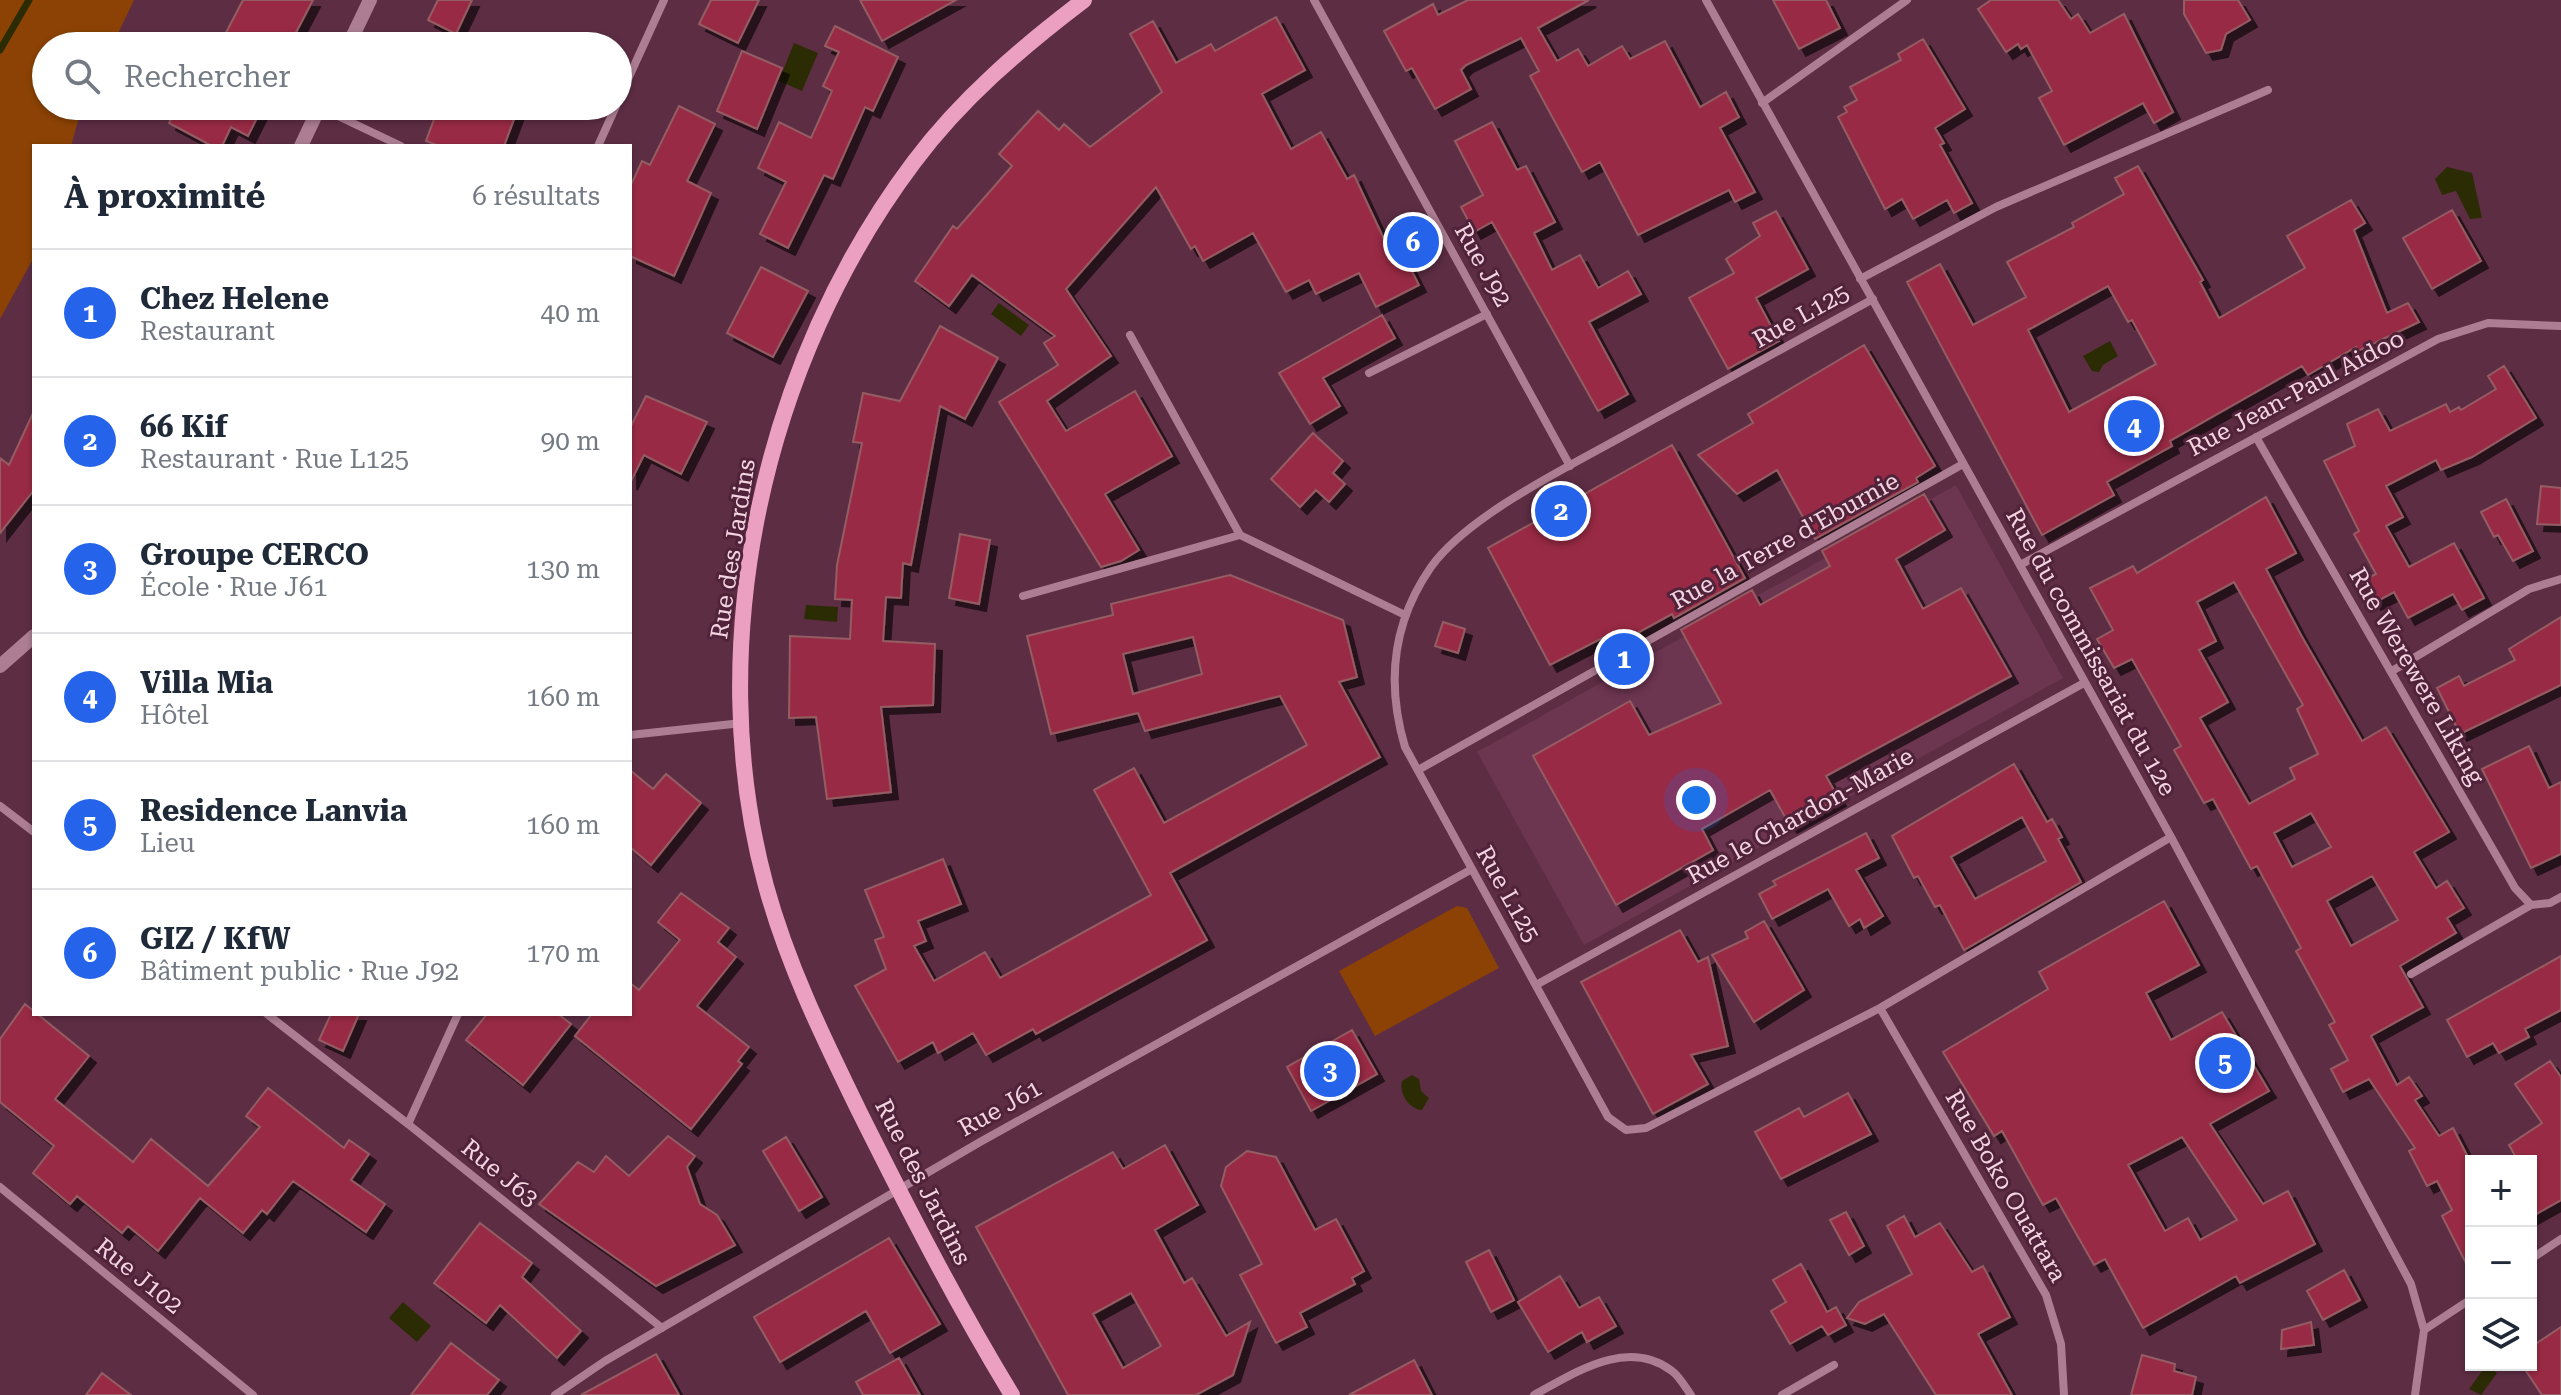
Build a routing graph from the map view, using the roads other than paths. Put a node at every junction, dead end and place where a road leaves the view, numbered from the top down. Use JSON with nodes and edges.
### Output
{"nodes":[{"id":1,"x":370,"y":0,"type":"edge"},
{"id":2,"x":664,"y":0,"type":"edge"},
{"id":3,"x":1084,"y":0,"type":"edge"},
{"id":4,"x":1314,"y":0,"type":"edge"},
{"id":5,"x":1706,"y":0,"type":"edge"},
{"id":6,"x":1907,"y":0,"type":"edge"},
{"id":7,"x":355,"y":32,"type":"edge"},
{"id":8,"x":632,"y":71,"type":"edge"},
{"id":9,"x":2268,"y":90,"type":"dead end"},
{"id":10,"x":1762,"y":103,"type":"junction"},
{"id":11,"x":314,"y":120,"type":"edge"},
{"id":12,"x":347,"y":120,"type":"edge"},
{"id":13,"x":610,"y":120,"type":"edge"},
{"id":14,"x":302,"y":144,"type":"edge"},
{"id":15,"x":397,"y":144,"type":"edge"},
{"id":16,"x":599,"y":144,"type":"edge"},
{"id":17,"x":1860,"y":279,"type":"junction"},
{"id":18,"x":1873,"y":299,"type":"junction"},
{"id":19,"x":1487,"y":314,"type":"junction"},
{"id":20,"x":2561,"y":326,"type":"edge"},
{"id":21,"x":1130,"y":335,"type":"dead end"},
{"id":22,"x":1369,"y":373,"type":"dead end"},
{"id":23,"x":2256,"y":437,"type":"junction"},
{"id":24,"x":1963,"y":464,"type":"junction"},
{"id":25,"x":1570,"y":466,"type":"junction"},
{"id":26,"x":1240,"y":535,"type":"junction"},
{"id":27,"x":2020,"y":565,"type":"junction"},
{"id":28,"x":2561,"y":579,"type":"edge"},
{"id":29,"x":1023,"y":596,"type":"dead end"},
{"id":30,"x":1405,"y":615,"type":"junction"},
{"id":31,"x":32,"y":638,"type":"edge"},
{"id":32,"x":0,"y":666,"type":"edge"},
{"id":33,"x":2392,"y":671,"type":"junction"},
{"id":34,"x":2084,"y":683,"type":"junction"},
{"id":35,"x":742,"y":723,"type":"junction"},
{"id":36,"x":632,"y":735,"type":"edge"},
{"id":37,"x":1418,"y":770,"type":"junction"},
{"id":38,"x":0,"y":806,"type":"edge"},
{"id":39,"x":32,"y":830,"type":"edge"},
{"id":40,"x":2171,"y":837,"type":"junction"},
{"id":41,"x":1472,"y":869,"type":"junction"},
{"id":42,"x":2561,"y":897,"type":"edge"},
{"id":43,"x":2531,"y":905,"type":"junction"},
{"id":44,"x":2411,"y":974,"type":"dead end"},
{"id":45,"x":1536,"y":985,"type":"junction"},
{"id":46,"x":1880,"y":1008,"type":"junction"},
{"id":47,"x":270,"y":1016,"type":"edge"},
{"id":48,"x":457,"y":1016,"type":"edge"},
{"id":49,"x":408,"y":1124,"type":"junction"},
{"id":50,"x":0,"y":1187,"type":"edge"},
{"id":51,"x":897,"y":1190,"type":"junction"},
{"id":52,"x":2561,"y":1239,"type":"edge"},
{"id":53,"x":2537,"y":1255,"type":"edge"},
{"id":54,"x":2465,"y":1303,"type":"edge"},
{"id":55,"x":662,"y":1328,"type":"junction"},
{"id":56,"x":2424,"y":1330,"type":"junction"},
{"id":57,"x":1834,"y":1365,"type":"dead end"},
{"id":58,"x":253,"y":1395,"type":"edge"},
{"id":59,"x":555,"y":1395,"type":"edge"},
{"id":60,"x":1012,"y":1395,"type":"edge"},
{"id":61,"x":1534,"y":1395,"type":"edge"},
{"id":62,"x":1691,"y":1395,"type":"edge"},
{"id":63,"x":1782,"y":1395,"type":"edge"},
{"id":64,"x":2064,"y":1395,"type":"edge"},
{"id":65,"x":2415,"y":1395,"type":"edge"}],
"edges":[{"from":1,"to":7,"type":"street"},
{"from":2,"to":8,"type":"street"},
{"from":3,"to":35,"type":"main road","name":"Rue des Jardins"},
{"from":4,"to":19,"type":"street","name":"Rue J92"},
{"from":5,"to":10,"type":"street","name":"Rue du commissariat du 12e"},
{"from":6,"to":10,"type":"street"},
{"from":9,"to":17,"type":"street"},
{"from":10,"to":17,"type":"street","name":"Rue du commissariat du 12e"},
{"from":11,"to":14,"type":"street"},
{"from":12,"to":15,"type":"street"},
{"from":13,"to":16,"type":"street"},
{"from":17,"to":18,"type":"street","name":"Rue du commissariat du 12e"},
{"from":18,"to":24,"type":"street","name":"Rue du commissariat du 12e"},
{"from":18,"to":25,"type":"street","name":"Rue L125"},
{"from":19,"to":22,"type":"street"},
{"from":19,"to":25,"type":"street","name":"Rue J92"},
{"from":20,"to":23,"type":"street","name":"Rue Jean-Paul Aidoo"},
{"from":21,"to":26,"type":"street"},
{"from":23,"to":27,"type":"street","name":"Rue Jean-Paul Aidoo"},
{"from":23,"to":33,"type":"street","name":"Rue Werewere Liking"},
{"from":24,"to":27,"type":"street","name":"Rue du commissariat du 12e"},
{"from":24,"to":37,"type":"street","name":"Rue la Terre d'Eburnie"},
{"from":25,"to":30,"type":"street","name":"Rue L125"},
{"from":26,"to":29,"type":"street"},
{"from":26,"to":30,"type":"street"},
{"from":27,"to":34,"type":"street","name":"Rue du commissariat du 12e"},
{"from":28,"to":33,"type":"street"},
{"from":30,"to":37,"type":"street","name":"Rue L125"},
{"from":31,"to":32,"type":"street"},
{"from":33,"to":43,"type":"street","name":"Rue Werewere Liking"},
{"from":34,"to":40,"type":"street","name":"Rue du commissariat du 12e"},
{"from":34,"to":45,"type":"street","name":"Rue le Chardon-Marie"},
{"from":35,"to":36,"type":"street"},
{"from":35,"to":51,"type":"main road","name":"Rue des Jardins"},
{"from":37,"to":41,"type":"street","name":"Rue L125"},
{"from":38,"to":39,"type":"street"},
{"from":40,"to":46,"type":"street","name":"Rue L125"},
{"from":40,"to":56,"type":"street","name":"Rue du commissariat du 12e"},
{"from":41,"to":45,"type":"street","name":"Rue L125"},
{"from":41,"to":51,"type":"street","name":"Rue J61"},
{"from":42,"to":43,"type":"street"},
{"from":43,"to":44,"type":"street"},
{"from":45,"to":46,"type":"street","name":"Rue L125"},
{"from":46,"to":64,"type":"street","name":"Rue Boko Ouattara"},
{"from":47,"to":49,"type":"street","name":"Rue J63"},
{"from":48,"to":49,"type":"street"},
{"from":49,"to":55,"type":"street","name":"Rue J63"},
{"from":50,"to":58,"type":"street","name":"Rue J102"},
{"from":51,"to":55,"type":"street","name":"Rue J61"},
{"from":51,"to":60,"type":"main road","name":"Rue des Jardins"},
{"from":52,"to":53,"type":"street"},
{"from":54,"to":56,"type":"street"},
{"from":55,"to":59,"type":"street","name":"Rue J61"},
{"from":56,"to":65,"type":"street"},
{"from":57,"to":63,"type":"street"},
{"from":61,"to":62,"type":"street"}]}
